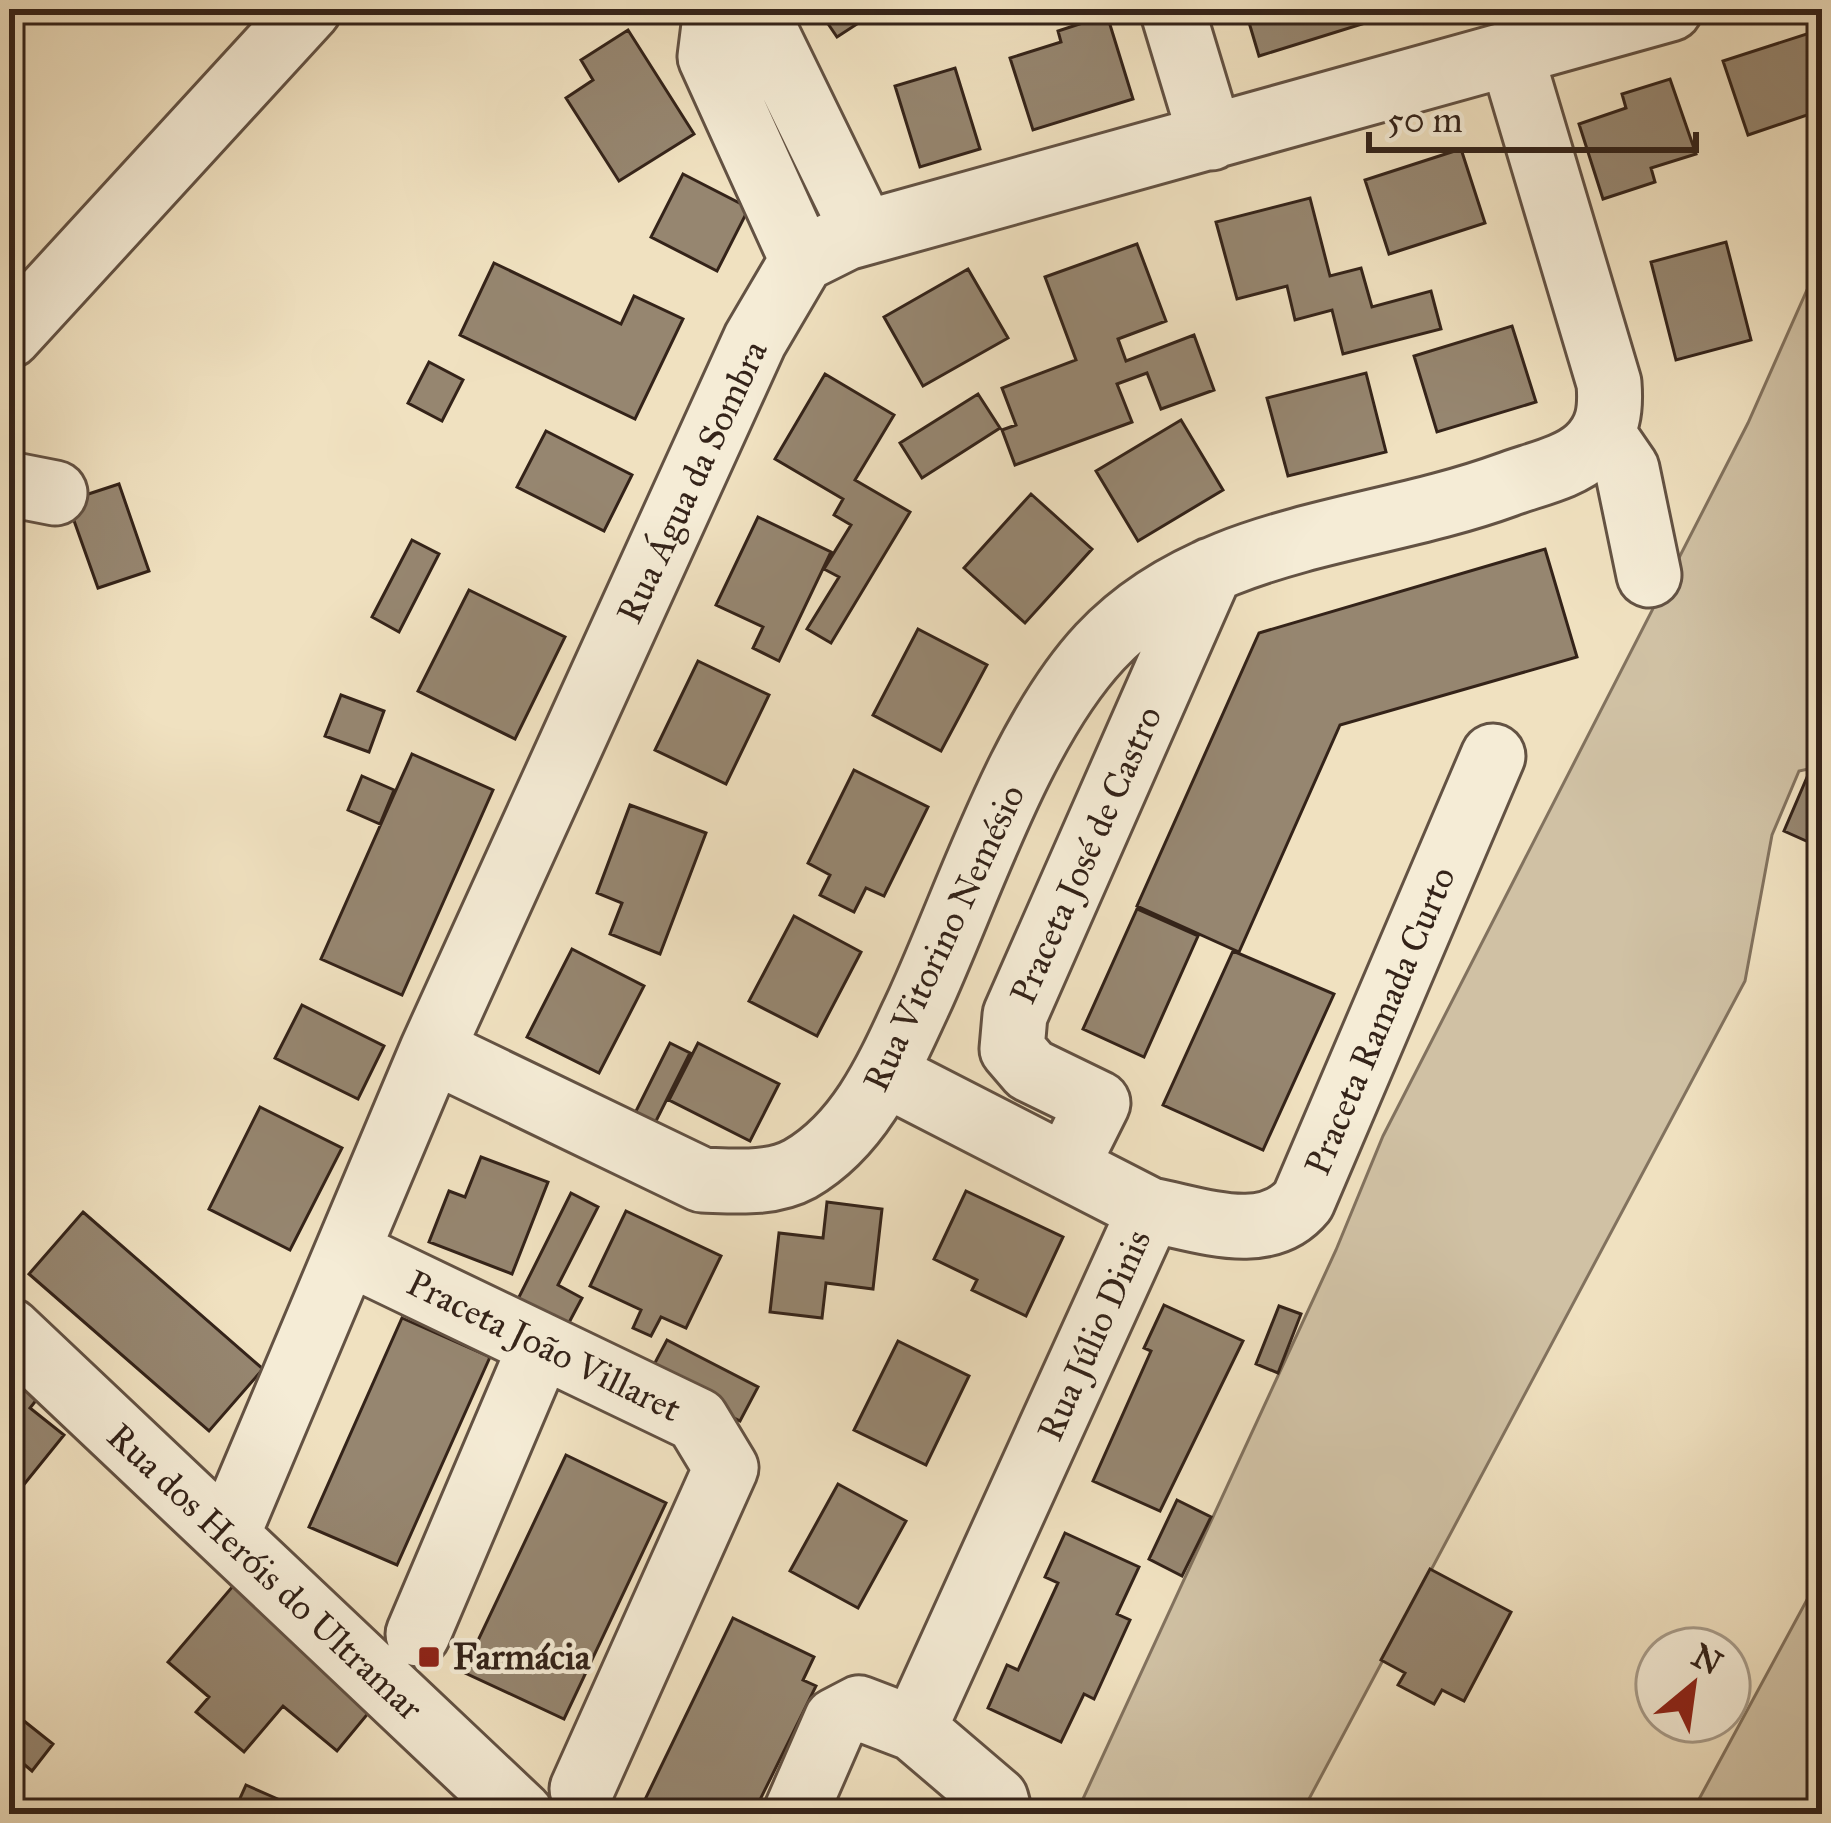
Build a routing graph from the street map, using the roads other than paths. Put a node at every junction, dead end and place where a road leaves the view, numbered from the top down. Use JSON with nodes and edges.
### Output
{"nodes":[{"id":1,"x":309,"y":9,"type":"edge"},
{"id":2,"x":720,"y":9,"type":"edge"},
{"id":3,"x":1172,"y":9,"type":"edge"},
{"id":4,"x":1670,"y":9,"type":"edge"},
{"id":5,"x":1511,"y":54,"type":"junction"},
{"id":6,"x":1211,"y":138,"type":"junction"},
{"id":7,"x":864,"y":233,"type":"junction"},
{"id":8,"x":802,"y":260,"type":"junction"},
{"id":9,"x":9,"y":336,"type":"edge"},
{"id":10,"x":1603,"y":434,"type":"junction"},
{"id":11,"x":1211,"y":570,"type":"junction"},
{"id":12,"x":1649,"y":575,"type":"dead end"},
{"id":13,"x":1493,"y":756,"type":"dead end"},
{"id":14,"x":431,"y":1050,"type":"junction"},
{"id":15,"x":886,"y":1074,"type":"junction"},
{"id":16,"x":1066,"y":1167,"type":"junction"},
{"id":17,"x":1150,"y":1210,"type":"junction"},
{"id":18,"x":347,"y":1252,"type":"junction"},
{"id":19,"x":9,"y":1330,"type":"edge"},
{"id":20,"x":541,"y":1345,"type":"junction"},
{"id":21,"x":227,"y":1536,"type":"junction"},
{"id":22,"x":418,"y":1634,"type":"dead end"},
{"id":23,"x":914,"y":1729,"type":"junction"},
{"id":24,"x":582,"y":1789,"type":"dead end"},
{"id":25,"x":521,"y":1814,"type":"edge"},
{"id":26,"x":795,"y":1814,"type":"edge"},
{"id":27,"x":1000,"y":1814,"type":"edge"}],
"edges":[{"from":1,"to":9,"type":"street"},
{"from":2,"to":7,"type":"street"},
{"from":2,"to":8,"type":"street"},
{"from":3,"to":6,"type":"street"},
{"from":4,"to":5,"type":"street"},
{"from":5,"to":6,"type":"street"},
{"from":5,"to":10,"type":"street"},
{"from":6,"to":7,"type":"street"},
{"from":7,"to":8,"type":"street"},
{"from":8,"to":14,"type":"street","name":"Rua Água da Sombra"},
{"from":10,"to":11,"type":"street","name":"Rua Vitorino Nemésio"},
{"from":10,"to":12,"type":"street"},
{"from":11,"to":15,"type":"street","name":"Rua Vitorino Nemésio"},
{"from":11,"to":16,"type":"street","name":"Praceta José de Castro"},
{"from":13,"to":17,"type":"street","name":"Praceta Ramada Curto"},
{"from":14,"to":15,"type":"street","name":"Rua Vitorino Nemésio"},
{"from":14,"to":18,"type":"street","name":"Rua Água da Sombra"},
{"from":15,"to":16,"type":"street","name":"Rua Júlio Dinis"},
{"from":16,"to":17,"type":"street","name":"Rua Júlio Dinis"},
{"from":17,"to":23,"type":"street","name":"Rua Júlio Dinis"},
{"from":18,"to":20,"type":"street","name":"Praceta João Villaret"},
{"from":18,"to":21,"type":"street","name":"Rua Água da Sombra"},
{"from":19,"to":21,"type":"street","name":"Rua dos Heróis do Ultramar"},
{"from":20,"to":22,"type":"street"},
{"from":20,"to":24,"type":"street","name":"Praceta João Villaret"},
{"from":21,"to":25,"type":"street","name":"Rua dos Heróis do Ultramar"},
{"from":23,"to":26,"type":"street"},
{"from":23,"to":27,"type":"street"}]}
